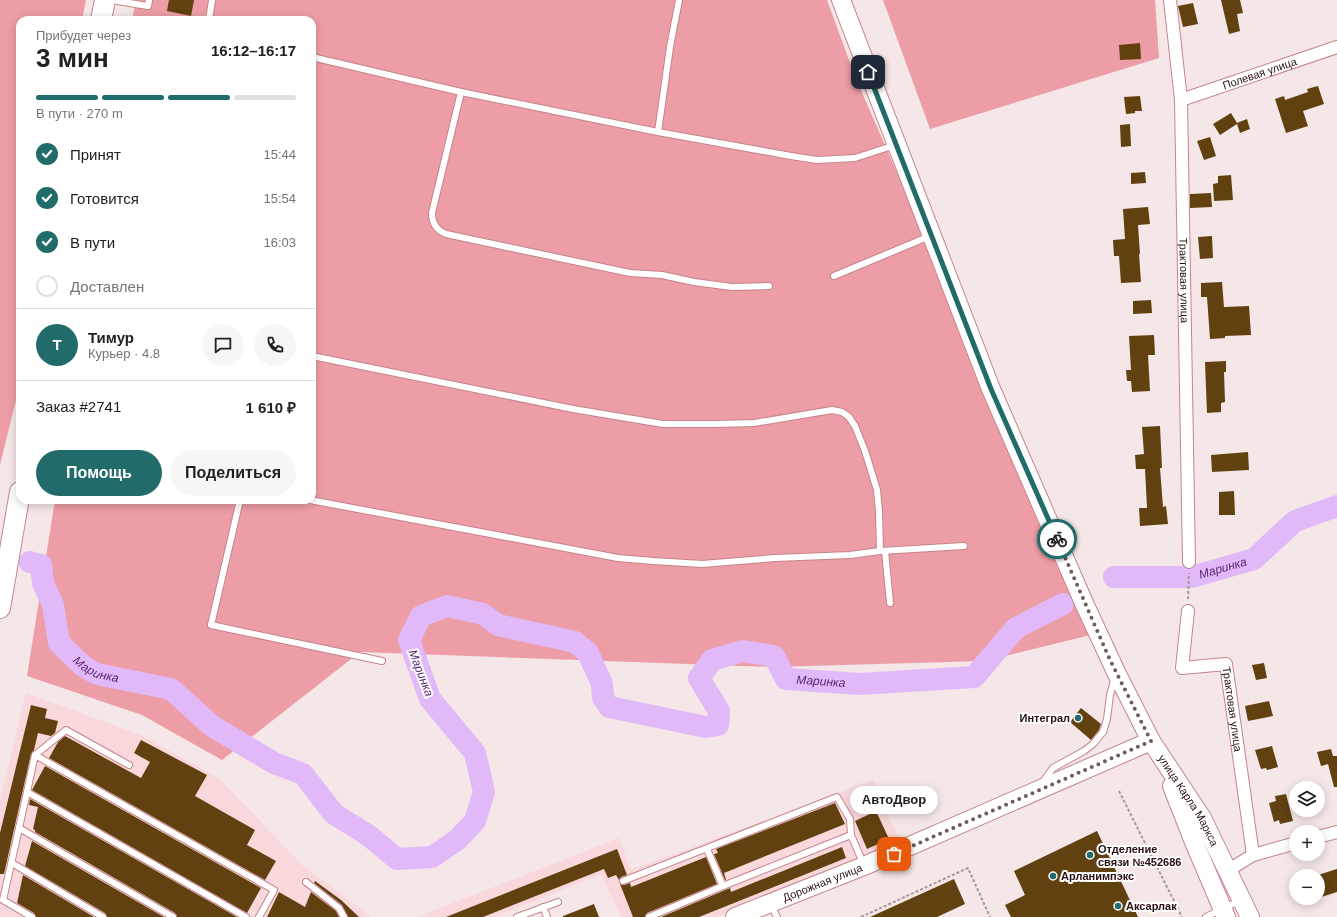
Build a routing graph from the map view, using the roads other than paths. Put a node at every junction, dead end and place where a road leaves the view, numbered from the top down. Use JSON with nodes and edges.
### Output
{"nodes":[{"id":1,"x":105,"y":0,"type":"edge"},
{"id":2,"x":111,"y":0,"type":"edge"},
{"id":3,"x":149,"y":0,"type":"edge"},
{"id":4,"x":212,"y":0,"type":"edge"},
{"id":5,"x":679,"y":0,"type":"edge"},
{"id":6,"x":840,"y":0,"type":"edge"},
{"id":7,"x":1170,"y":0,"type":"edge"},
{"id":8,"x":102,"y":16,"type":"edge"},
{"id":9,"x":210,"y":16,"type":"edge"},
{"id":10,"x":1337,"y":47,"type":"edge"},
{"id":11,"x":316,"y":58,"type":"edge"},
{"id":12,"x":461,"y":92,"type":"junction"},
{"id":13,"x":1181,"y":100,"type":"junction"},
{"id":14,"x":658,"y":132,"type":"junction"},
{"id":15,"x":896,"y":145,"type":"junction"},
{"id":16,"x":932,"y":236,"type":"junction"},
{"id":17,"x":834,"y":276,"type":"dead end"},
{"id":18,"x":768,"y":286,"type":"dead end"},
{"id":19,"x":316,"y":357,"type":"edge"},
{"id":20,"x":316,"y":501,"type":"edge"},
{"id":21,"x":18,"y":504,"type":"edge"},
{"id":22,"x":239,"y":504,"type":"edge"},
{"id":23,"x":964,"y":546,"type":"dead end"},
{"id":24,"x":883,"y":551,"type":"junction"},
{"id":25,"x":1189,"y":562,"type":"road end"},
{"id":26,"x":890,"y":603,"type":"dead end"},
{"id":27,"x":0,"y":608,"type":"edge"},
{"id":28,"x":1188,"y":611,"type":"road end"},
{"id":29,"x":382,"y":661,"type":"dead end"},
{"id":30,"x":1116,"y":672,"type":"junction"},
{"id":31,"x":1156,"y":748,"type":"junction"},
{"id":32,"x":35,"y":755,"type":"junction"},
{"id":33,"x":129,"y":765,"type":"dead end"},
{"id":34,"x":1036,"y":791,"type":"junction"},
{"id":35,"x":27,"y":792,"type":"junction"},
{"id":36,"x":19,"y":828,"type":"junction"},
{"id":37,"x":1337,"y":832,"type":"edge"},
{"id":38,"x":851,"y":835,"type":"junction"},
{"id":39,"x":1325,"y":835,"type":"edge"},
{"id":40,"x":1289,"y":845,"type":"edge"},
{"id":41,"x":707,"y":849,"type":"junction"},
{"id":42,"x":1254,"y":855,"type":"junction"},
{"id":43,"x":12,"y":862,"type":"junction"},
{"id":44,"x":864,"y":866,"type":"junction"},
{"id":45,"x":1228,"y":871,"type":"junction"},
{"id":46,"x":623,"y":881,"type":"dead end"},
{"id":47,"x":306,"y":882,"type":"dead end"},
{"id":48,"x":723,"y":886,"type":"junction"},
{"id":49,"x":1241,"y":900,"type":"junction"},
{"id":50,"x":558,"y":902,"type":"dead end"},
{"id":51,"x":543,"y":907,"type":"junction"},
{"id":52,"x":773,"y":910,"type":"edge"},
{"id":53,"x":1224,"y":913,"type":"edge"},
{"id":54,"x":32,"y":917,"type":"edge"},
{"id":55,"x":103,"y":917,"type":"edge"},
{"id":56,"x":173,"y":917,"type":"edge"},
{"id":57,"x":246,"y":917,"type":"edge"},
{"id":58,"x":259,"y":917,"type":"edge"},
{"id":59,"x":344,"y":917,"type":"edge"},
{"id":60,"x":517,"y":917,"type":"edge"},
{"id":61,"x":548,"y":917,"type":"edge"},
{"id":62,"x":649,"y":917,"type":"edge"},
{"id":63,"x":735,"y":917,"type":"edge"},
{"id":64,"x":1206,"y":917,"type":"edge"},
{"id":65,"x":1250,"y":917,"type":"edge"}],
"edges":[{"from":1,"to":8,"type":"main road"},
{"from":2,"to":3,"type":"lane"},
{"from":4,"to":9,"type":"lane"},
{"from":5,"to":14,"type":"lane"},
{"from":6,"to":15,"type":"main road"},
{"from":7,"to":13,"type":"street","name":"Трактовая улица"},
{"from":10,"to":13,"type":"street","name":"Полевая улица"},
{"from":11,"to":12,"type":"lane"},
{"from":12,"to":14,"type":"lane"},
{"from":12,"to":18,"type":"lane"},
{"from":13,"to":25,"type":"street","name":"Трактовая улица"},
{"from":14,"to":15,"type":"lane"},
{"from":15,"to":16,"type":"main road"},
{"from":16,"to":17,"type":"lane"},
{"from":16,"to":30,"type":"main road"},
{"from":19,"to":24,"type":"lane"},
{"from":20,"to":24,"type":"lane"},
{"from":21,"to":27,"type":"main road"},
{"from":22,"to":29,"type":"lane"},
{"from":23,"to":24,"type":"lane"},
{"from":24,"to":26,"type":"lane"},
{"from":28,"to":42,"type":"street","name":"Трактовая улица"},
{"from":30,"to":31,"type":"main road"},
{"from":30,"to":34,"type":"lane"},
{"from":31,"to":34,"type":"main road","name":"Дорожная улица"},
{"from":31,"to":45,"type":"main road","name":"улица Карла Маркса"},
{"from":31,"to":53,"type":"main road","name":"улица Карла Маркса"},
{"from":32,"to":33,"type":"lane"},
{"from":32,"to":35,"type":"lane"},
{"from":32,"to":58,"type":"lane"},
{"from":34,"to":44,"type":"main road","name":"Дорожная улица"},
{"from":35,"to":36,"type":"lane"},
{"from":35,"to":57,"type":"lane"},
{"from":36,"to":43,"type":"lane"},
{"from":36,"to":56,"type":"lane"},
{"from":37,"to":39,"type":"street"},
{"from":38,"to":41,"type":"lane"},
{"from":38,"to":44,"type":"lane"},
{"from":38,"to":48,"type":"lane"},
{"from":40,"to":42,"type":"street"},
{"from":41,"to":46,"type":"lane"},
{"from":41,"to":48,"type":"lane"},
{"from":42,"to":45,"type":"street"},
{"from":43,"to":54,"type":"lane"},
{"from":43,"to":55,"type":"lane"},
{"from":44,"to":52,"type":"main road","name":"Дорожная улица"},
{"from":45,"to":49,"type":"main road","name":"улица Карла Маркса"},
{"from":47,"to":59,"type":"lane"},
{"from":48,"to":62,"type":"lane"},
{"from":49,"to":53,"type":"lane"},
{"from":49,"to":65,"type":"main road","name":"улица Карла Маркса"},
{"from":50,"to":51,"type":"lane"},
{"from":51,"to":60,"type":"lane"},
{"from":51,"to":61,"type":"lane"},
{"from":52,"to":63,"type":"main road","name":"Дорожная улица"},
{"from":53,"to":64,"type":"lane"}]}
